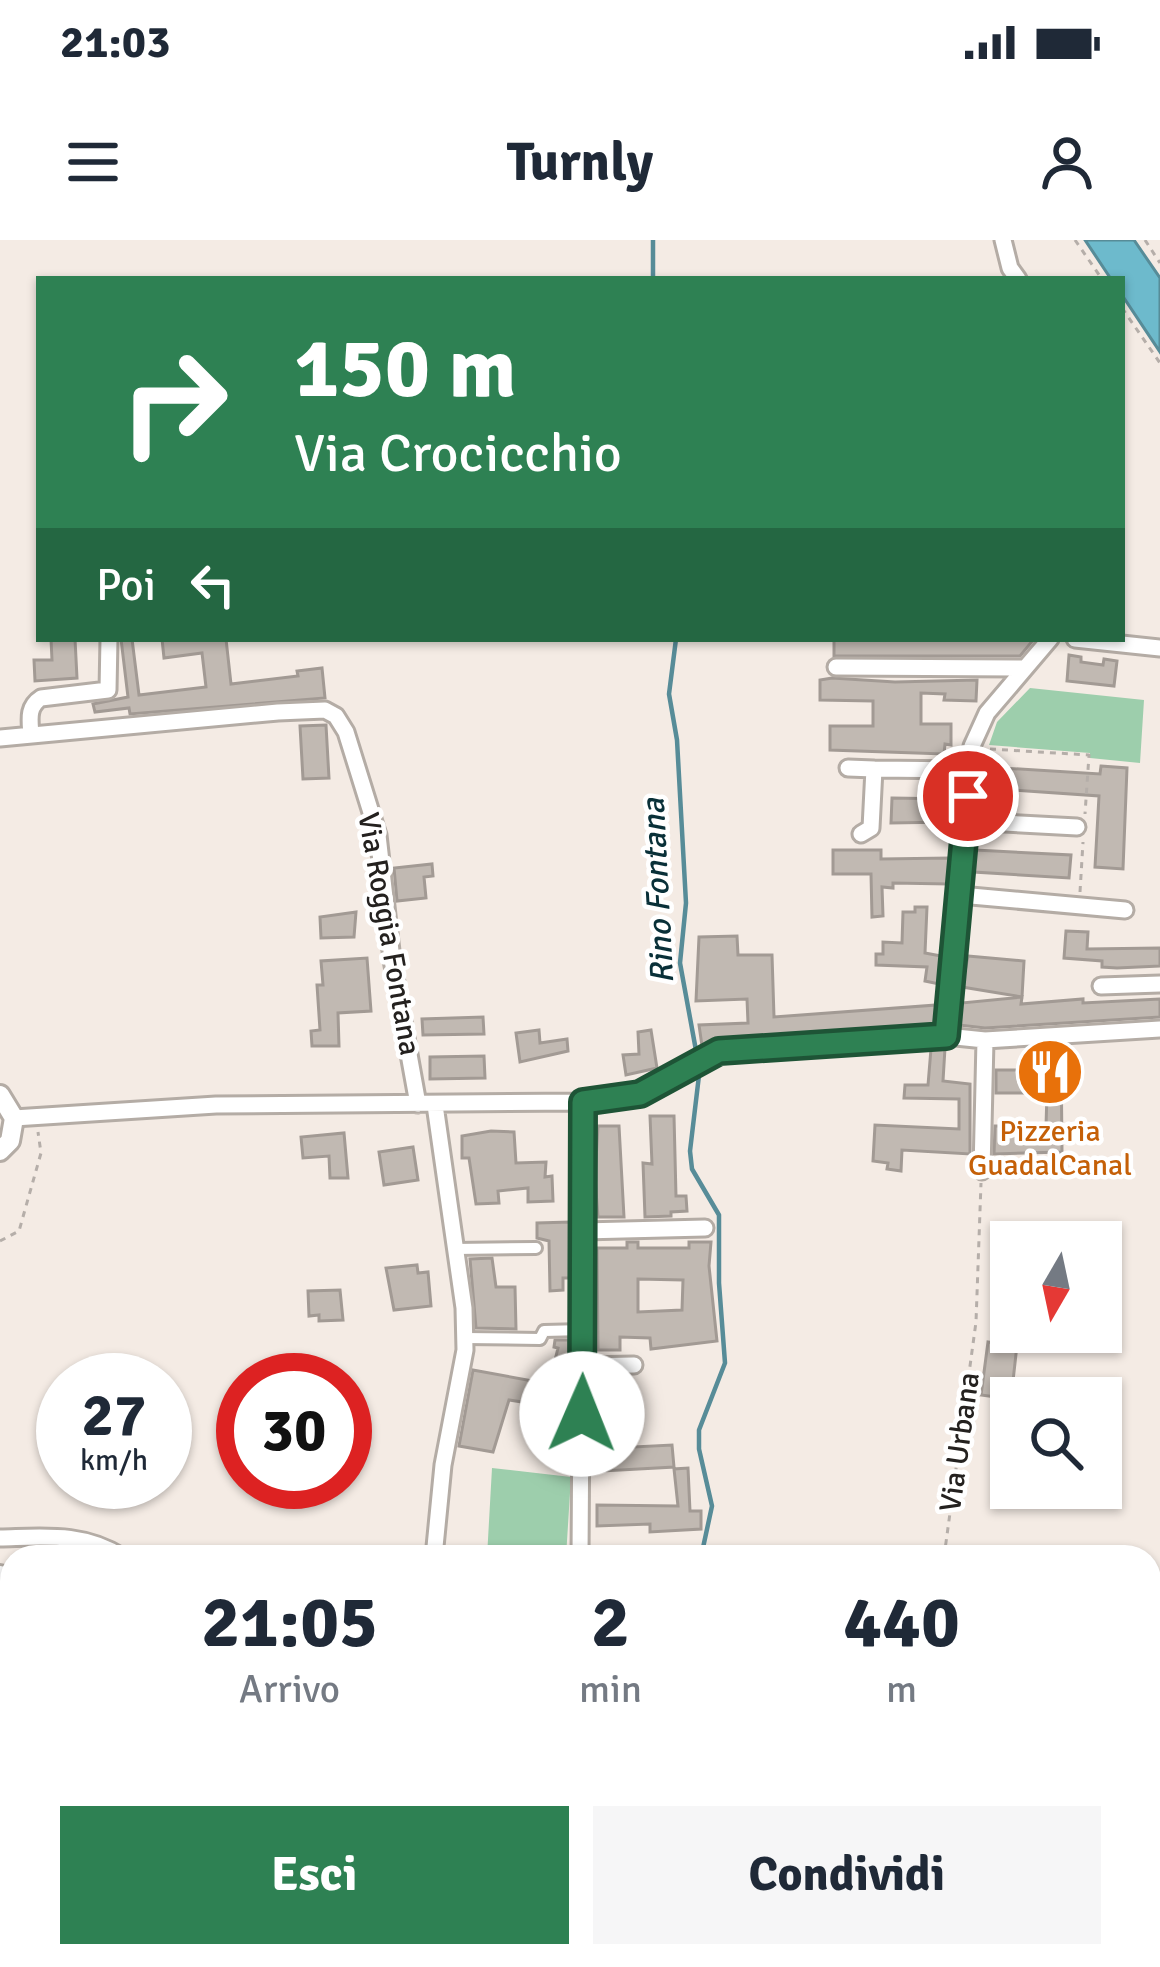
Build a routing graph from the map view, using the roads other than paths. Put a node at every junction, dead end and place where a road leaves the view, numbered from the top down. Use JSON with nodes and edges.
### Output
{"nodes":[{"id":1,"x":1004,"y":240,"type":"edge"},
{"id":2,"x":1016,"y":276,"type":"edge"},
{"id":3,"x":109,"y":642,"type":"edge"},
{"id":4,"x":1047,"y":642,"type":"edge"},
{"id":5,"x":1107,"y":642,"type":"edge"},
{"id":6,"x":1160,"y":647,"type":"edge"},
{"id":7,"x":836,"y":667,"type":"dead end"},
{"id":8,"x":1025,"y":668,"type":"junction"},
{"id":9,"x":31,"y":735,"type":"junction"},
{"id":10,"x":0,"y":738,"type":"edge"},
{"id":11,"x":848,"y":768,"type":"dead end"},
{"id":12,"x":874,"y":769,"type":"junction"},
{"id":13,"x":970,"y":770,"type":"junction"},
{"id":14,"x":966,"y":820,"type":"junction"},
{"id":15,"x":1081,"y":829,"type":"road end"},
{"id":16,"x":861,"y":834,"type":"dead end"},
{"id":17,"x":960,"y":896,"type":"junction"},
{"id":18,"x":1125,"y":910,"type":"dead end"},
{"id":19,"x":1160,"y":984,"type":"edge"},
{"id":20,"x":1101,"y":986,"type":"dead end"},
{"id":21,"x":1160,"y":1029,"type":"edge"},
{"id":22,"x":946,"y":1036,"type":"junction"},
{"id":23,"x":986,"y":1040,"type":"junction"},
{"id":24,"x":0,"y":1095,"type":"edge"},
{"id":25,"x":583,"y":1102,"type":"junction"},
{"id":26,"x":426,"y":1105,"type":"junction"},
{"id":27,"x":14,"y":1118,"type":"junction"},
{"id":28,"x":0,"y":1151,"type":"edge"},
{"id":29,"x":982,"y":1171,"type":"road end"},
{"id":30,"x":705,"y":1228,"type":"dead end"},
{"id":31,"x":583,"y":1231,"type":"junction"},
{"id":32,"x":536,"y":1247,"type":"dead end"},
{"id":33,"x":455,"y":1249,"type":"junction"},
{"id":34,"x":583,"y":1330,"type":"junction"},
{"id":35,"x":465,"y":1339,"type":"junction"},
{"id":36,"x":634,"y":1365,"type":"dead end"},
{"id":37,"x":583,"y":1366,"type":"junction"},
{"id":38,"x":0,"y":1538,"type":"edge"},
{"id":39,"x":101,"y":1545,"type":"edge"},
{"id":40,"x":435,"y":1545,"type":"edge"},
{"id":41,"x":580,"y":1545,"type":"edge"}],
"edges":[{"from":1,"to":2,"type":"street"},
{"from":3,"to":9,"type":"street"},
{"from":4,"to":8,"type":"street"},
{"from":5,"to":6,"type":"street"},
{"from":7,"to":8,"type":"street"},
{"from":8,"to":13,"type":"street"},
{"from":9,"to":10,"type":"street","name":"Via Roggia Fontana"},
{"from":9,"to":26,"type":"street","name":"Via Roggia Fontana"},
{"from":11,"to":12,"type":"street"},
{"from":12,"to":13,"type":"street"},
{"from":12,"to":16,"type":"street"},
{"from":13,"to":14,"type":"street"},
{"from":14,"to":15,"type":"street"},
{"from":14,"to":17,"type":"street"},
{"from":17,"to":18,"type":"street"},
{"from":17,"to":22,"type":"street"},
{"from":19,"to":20,"type":"street"},
{"from":21,"to":23,"type":"street"},
{"from":22,"to":23,"type":"street"},
{"from":22,"to":25,"type":"street"},
{"from":23,"to":29,"type":"street"},
{"from":24,"to":27,"type":"street"},
{"from":25,"to":26,"type":"street"},
{"from":25,"to":31,"type":"street"},
{"from":26,"to":27,"type":"street"},
{"from":26,"to":33,"type":"street"},
{"from":27,"to":28,"type":"street"},
{"from":30,"to":31,"type":"street"},
{"from":31,"to":34,"type":"street"},
{"from":32,"to":33,"type":"street"},
{"from":33,"to":35,"type":"street"},
{"from":34,"to":35,"type":"street"},
{"from":34,"to":37,"type":"street"},
{"from":35,"to":40,"type":"street"},
{"from":36,"to":37,"type":"street"},
{"from":37,"to":41,"type":"street"},
{"from":38,"to":39,"type":"street"}]}
